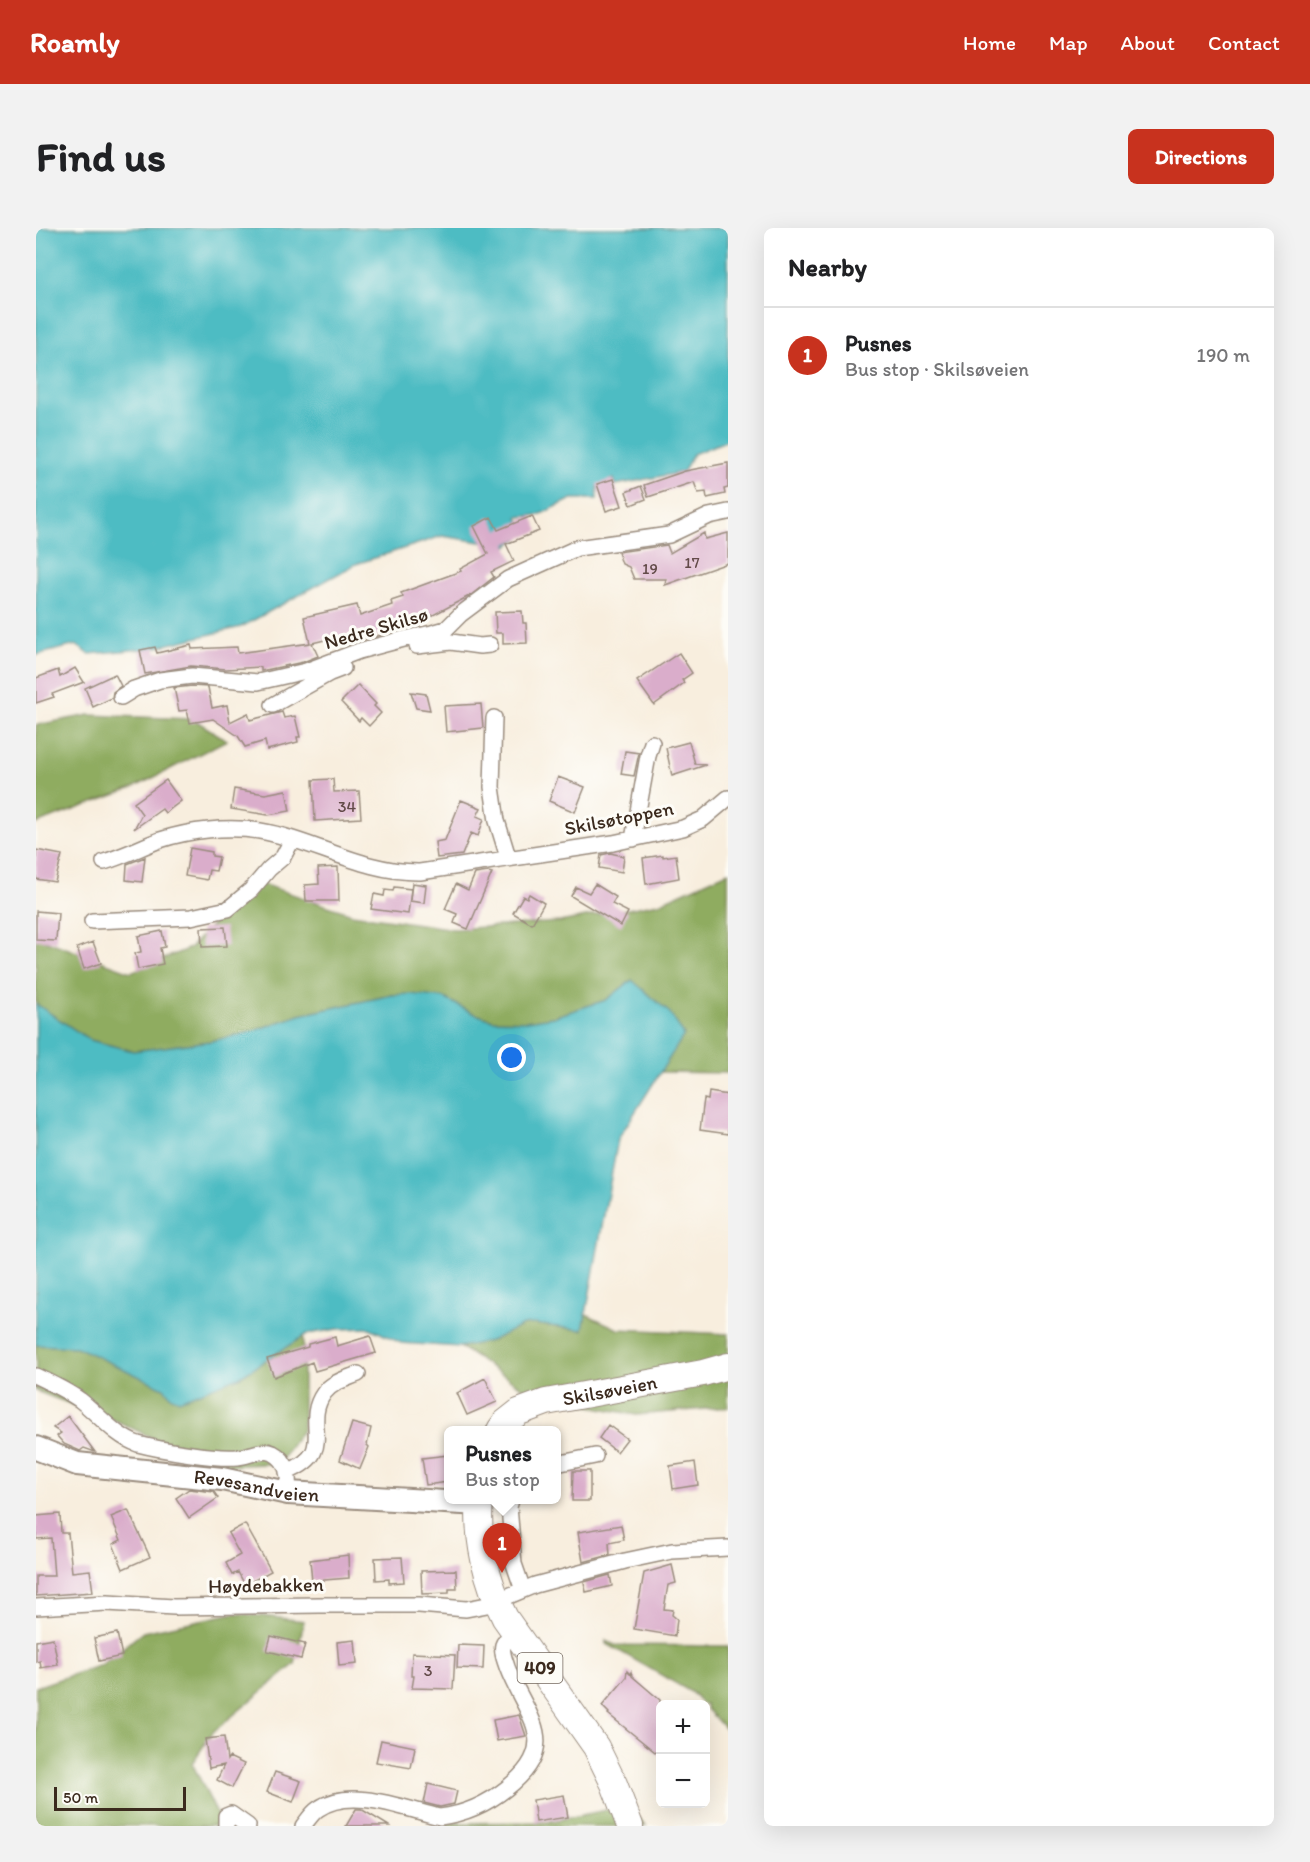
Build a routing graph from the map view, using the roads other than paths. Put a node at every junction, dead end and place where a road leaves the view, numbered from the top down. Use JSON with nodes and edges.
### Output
{"nodes":[{"id":1,"x":728,"y":512,"type":"edge"},
{"id":2,"x":400,"y":644,"type":"junction"},
{"id":3,"x":490,"y":645,"type":"dead end"},
{"id":4,"x":121,"y":697,"type":"dead end"},
{"id":5,"x":273,"y":705,"type":"dead end"},
{"id":6,"x":494,"y":718,"type":"dead end"},
{"id":7,"x":652,"y":743,"type":"dead end"},
{"id":8,"x":728,"y":798,"type":"edge"},
{"id":9,"x":633,"y":838,"type":"junction"},
{"id":10,"x":292,"y":840,"type":"junction"},
{"id":11,"x":508,"y":857,"type":"junction"},
{"id":12,"x":104,"y":862,"type":"dead end"},
{"id":13,"x":92,"y":921,"type":"dead end"},
{"id":14,"x":728,"y":1366,"type":"edge"},
{"id":15,"x":357,"y":1374,"type":"dead end"},
{"id":16,"x":36,"y":1376,"type":"edge"},
{"id":17,"x":503,"y":1426,"type":"edge"},
{"id":18,"x":36,"y":1448,"type":"edge"},
{"id":19,"x":595,"y":1456,"type":"dead end"},
{"id":20,"x":561,"y":1463,"type":"edge"},
{"id":21,"x":288,"y":1482,"type":"junction"},
{"id":22,"x":444,"y":1498,"type":"edge"},
{"id":23,"x":480,"y":1504,"type":"edge"},
{"id":24,"x":510,"y":1504,"type":"edge"},
{"id":25,"x":728,"y":1548,"type":"edge"},
{"id":26,"x":523,"y":1590,"type":"junction"},
{"id":27,"x":496,"y":1602,"type":"junction"},
{"id":28,"x":36,"y":1606,"type":"edge"},
{"id":29,"x":515,"y":1632,"type":"junction"},
{"id":30,"x":225,"y":1826,"type":"edge"},
{"id":31,"x":248,"y":1826,"type":"edge"},
{"id":32,"x":303,"y":1826,"type":"edge"},
{"id":33,"x":630,"y":1826,"type":"edge"}],
"edges":[{"from":1,"to":2,"type":"street","name":"Nedre Skilsø"},
{"from":2,"to":3,"type":"street"},
{"from":2,"to":4,"type":"street","name":"Nedre Skilsø"},
{"from":2,"to":5,"type":"street"},
{"from":6,"to":11,"type":"street"},
{"from":7,"to":9,"type":"street"},
{"from":8,"to":9,"type":"street","name":"Skilsøtoppen"},
{"from":9,"to":11,"type":"street","name":"Skilsøtoppen"},
{"from":10,"to":11,"type":"street","name":"Skilsøtoppen"},
{"from":10,"to":12,"type":"street","name":"Skilsøtoppen"},
{"from":10,"to":13,"type":"street"},
{"from":14,"to":17,"type":"main road","name":"Skilsøveien"},
{"from":15,"to":21,"type":"street"},
{"from":16,"to":21,"type":"street"},
{"from":18,"to":21,"type":"main road","name":"Revesandveien"},
{"from":19,"to":20,"type":"street"},
{"from":21,"to":22,"type":"main road","name":"Revesandveien"},
{"from":23,"to":27,"type":"main road","number":"409"},
{"from":24,"to":26,"type":"street"},
{"from":25,"to":26,"type":"street"},
{"from":26,"to":27,"type":"street"},
{"from":27,"to":28,"type":"street","name":"Høydebakken"},
{"from":27,"to":29,"type":"main road","number":"409"},
{"from":29,"to":32,"type":"street"},
{"from":29,"to":33,"type":"main road","number":"409"},
{"from":30,"to":31,"type":"street"}]}
